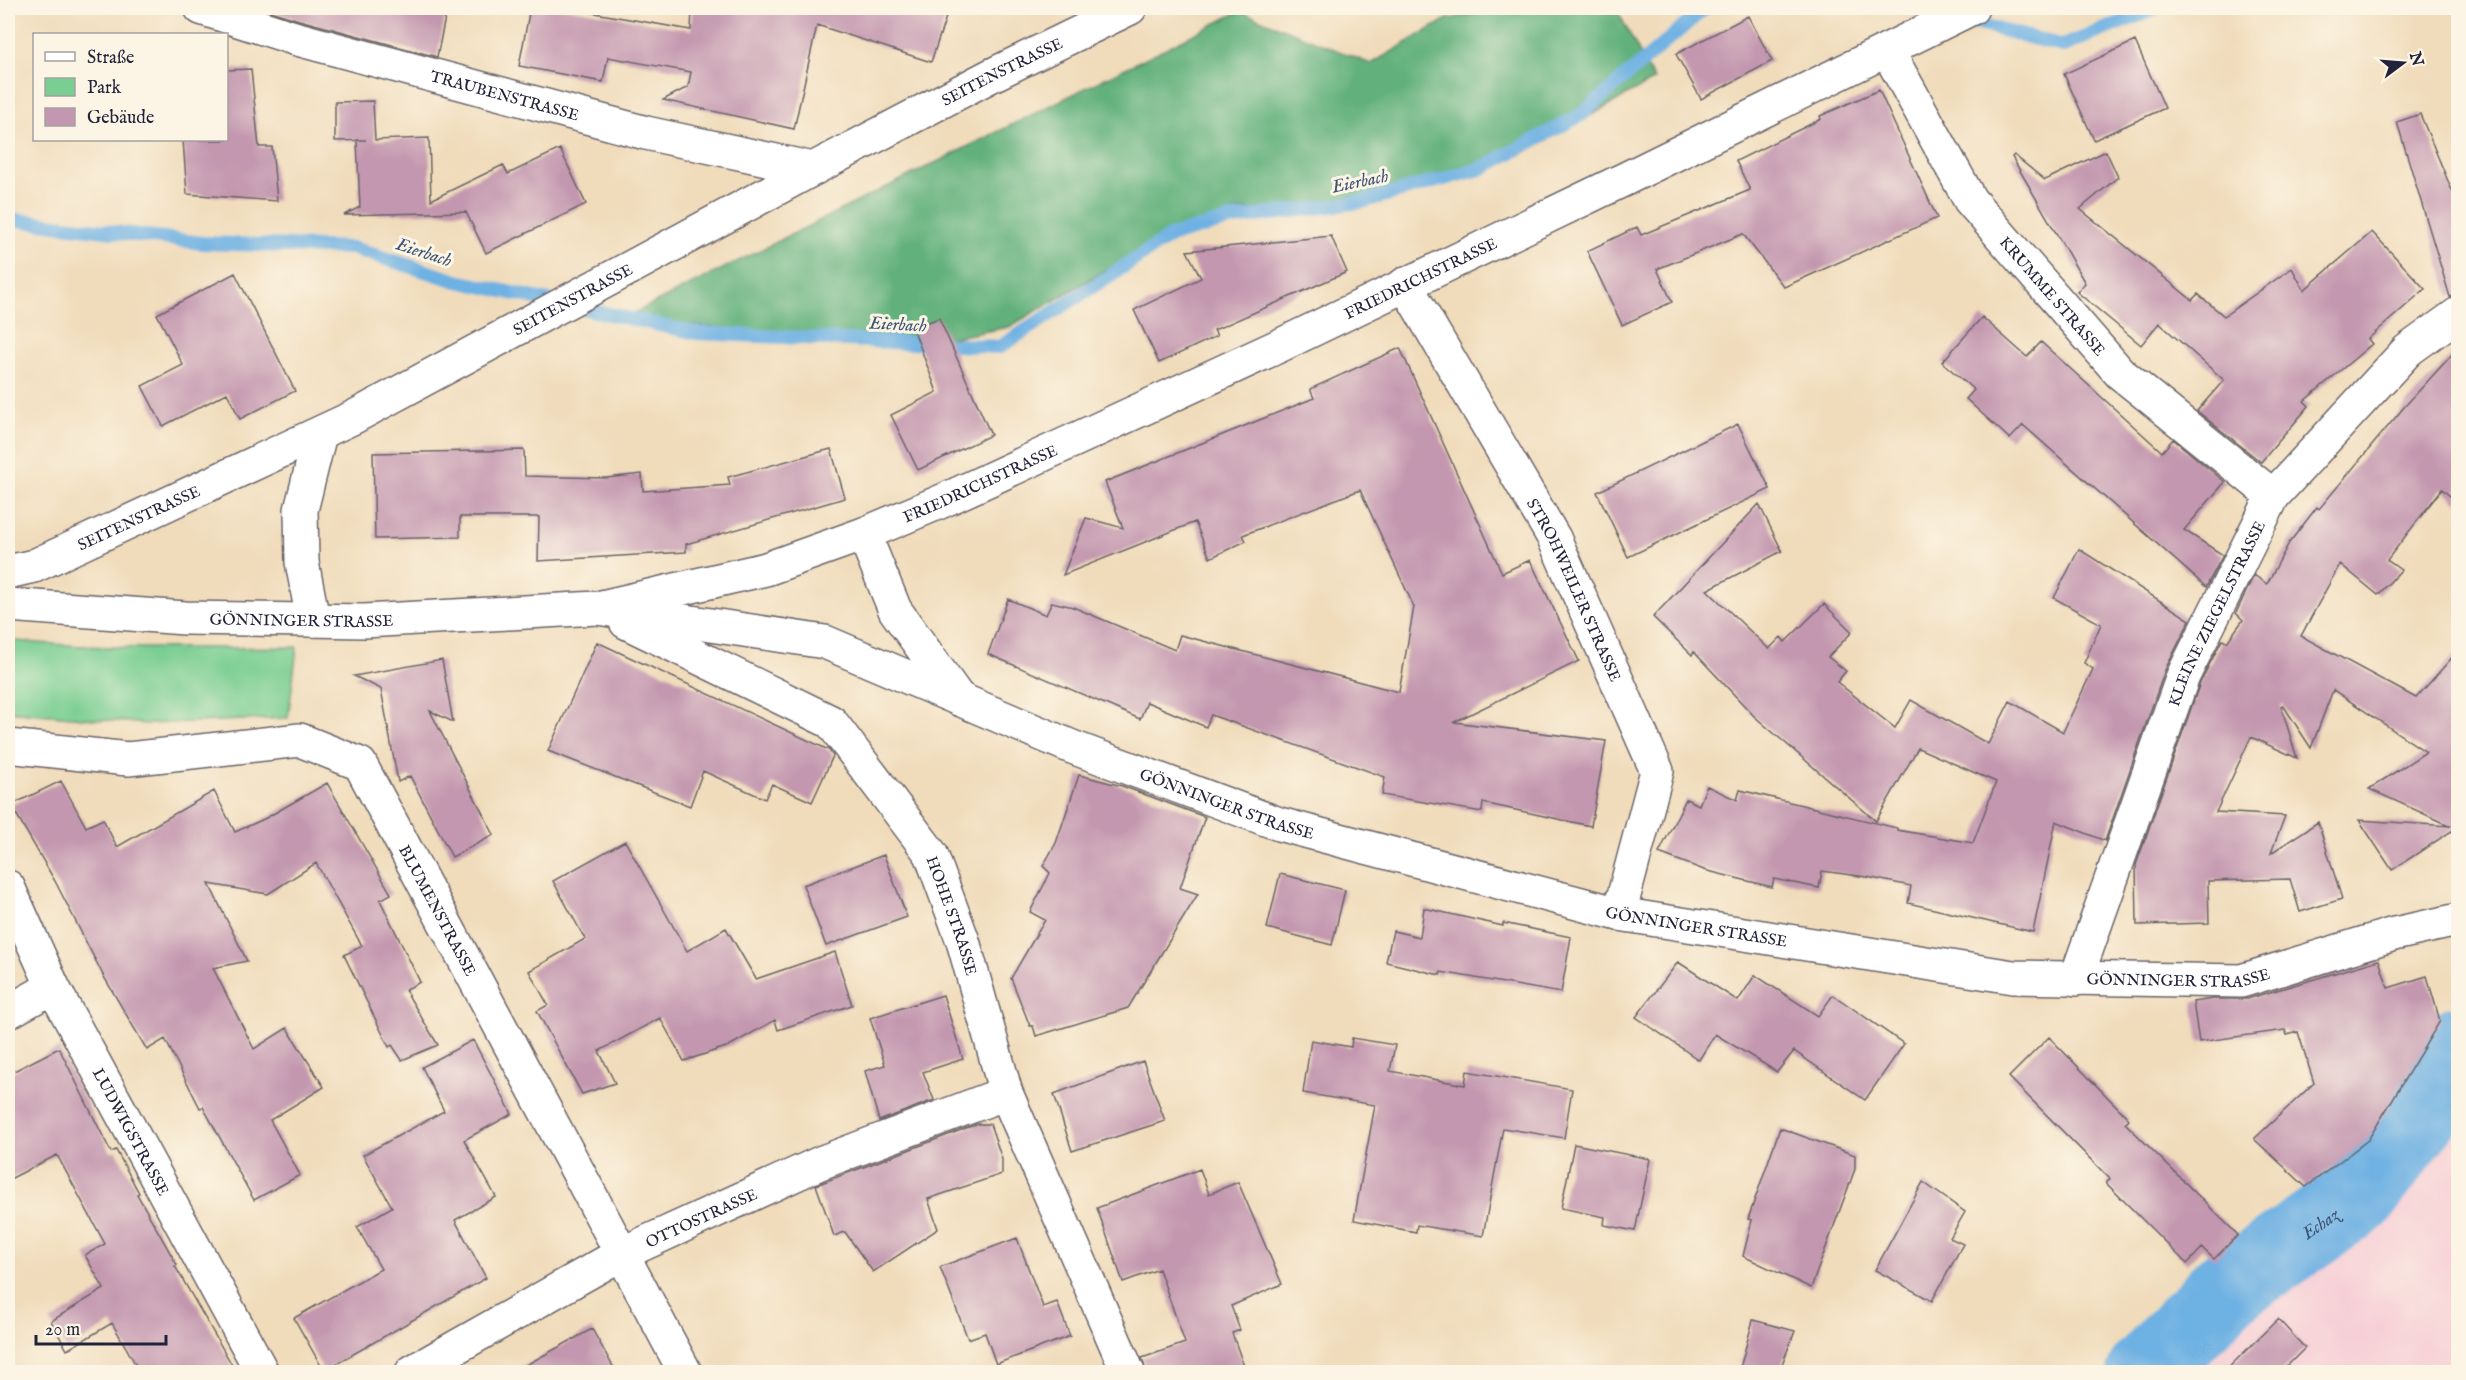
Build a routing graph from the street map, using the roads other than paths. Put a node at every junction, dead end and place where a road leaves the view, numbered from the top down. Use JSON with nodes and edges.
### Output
{"nodes":[{"id":1,"x":201,"y":8,"type":"edge"},
{"id":2,"x":1130,"y":8,"type":"edge"},
{"id":3,"x":1972,"y":8,"type":"edge"},
{"id":4,"x":1887,"y":50,"type":"junction"},
{"id":5,"x":813,"y":169,"type":"junction"},
{"id":6,"x":1405,"y":284,"type":"junction"},
{"id":7,"x":2458,"y":314,"type":"edge"},
{"id":8,"x":320,"y":434,"type":"junction"},
{"id":9,"x":2273,"y":496,"type":"junction"},
{"id":10,"x":864,"y":534,"type":"junction"},
{"id":11,"x":8,"y":572,"type":"edge"},
{"id":12,"x":8,"y":605,"type":"edge"},
{"id":13,"x":597,"y":608,"type":"junction"},
{"id":14,"x":313,"y":620,"type":"junction"},
{"id":15,"x":959,"y":699,"type":"junction"},
{"id":16,"x":8,"y":746,"type":"edge"},
{"id":17,"x":8,"y":887,"type":"edge"},
{"id":18,"x":1619,"y":914,"type":"junction"},
{"id":19,"x":2458,"y":920,"type":"edge"},
{"id":20,"x":2076,"y":979,"type":"junction"},
{"id":21,"x":52,"y":987,"type":"junction"},
{"id":22,"x":8,"y":1012,"type":"edge"},
{"id":23,"x":1006,"y":1093,"type":"junction"},
{"id":24,"x":621,"y":1254,"type":"junction"},
{"id":25,"x":262,"y":1372,"type":"edge"},
{"id":26,"x":412,"y":1372,"type":"edge"},
{"id":27,"x":685,"y":1372,"type":"edge"},
{"id":28,"x":1128,"y":1372,"type":"edge"}],
"edges":[{"from":1,"to":5,"type":"street","name":"TRAUBENSTRASSE"},
{"from":2,"to":5,"type":"street","name":"SEITENSTRASSE"},
{"from":3,"to":4,"type":"street","name":"FRIEDRICHSTRASSE"},
{"from":4,"to":6,"type":"street","name":"FRIEDRICHSTRASSE"},
{"from":4,"to":9,"type":"street","name":"KRUMME STRASSE"},
{"from":5,"to":8,"type":"street","name":"SEITENSTRASSE"},
{"from":6,"to":10,"type":"street","name":"FRIEDRICHSTRASSE"},
{"from":6,"to":18,"type":"street","name":"STROHWEILER STRASSE"},
{"from":7,"to":9,"type":"street","name":"KLEINE ZIEGELSTRASSE"},
{"from":8,"to":11,"type":"street","name":"SEITENSTRASSE"},
{"from":8,"to":14,"type":"street"},
{"from":9,"to":20,"type":"street","name":"KLEINE ZIEGELSTRASSE"},
{"from":10,"to":13,"type":"street","name":"GÖNNINGER STRASSE"},
{"from":10,"to":15,"type":"street"},
{"from":12,"to":14,"type":"street","name":"GÖNNINGER STRASSE"},
{"from":13,"to":14,"type":"street","name":"GÖNNINGER STRASSE"},
{"from":13,"to":15,"type":"street","name":"GÖNNINGER STRASSE"},
{"from":13,"to":23,"type":"street","name":"HOHE STRASSE"},
{"from":15,"to":18,"type":"street","name":"GÖNNINGER STRASSE"},
{"from":16,"to":24,"type":"street","name":"BLUMENSTRASSE"},
{"from":17,"to":21,"type":"street","name":"LUDWIGSTRASSE"},
{"from":18,"to":20,"type":"street","name":"GÖNNINGER STRASSE"},
{"from":19,"to":20,"type":"street","name":"GÖNNINGER STRASSE"},
{"from":21,"to":22,"type":"street"},
{"from":21,"to":25,"type":"street","name":"LUDWIGSTRASSE"},
{"from":23,"to":24,"type":"street","name":"OTTOSTRASSE"},
{"from":23,"to":28,"type":"street","name":"HOHE STRASSE"},
{"from":24,"to":26,"type":"street","name":"OTTOSTRASSE"},
{"from":24,"to":27,"type":"street","name":"BLUMENSTRASSE"}]}
